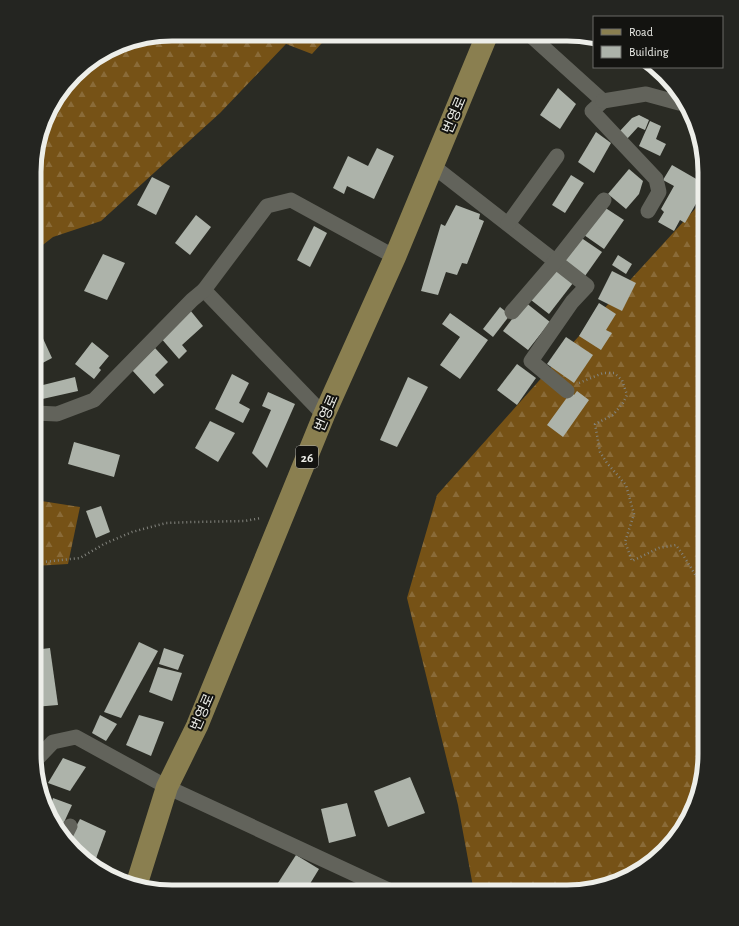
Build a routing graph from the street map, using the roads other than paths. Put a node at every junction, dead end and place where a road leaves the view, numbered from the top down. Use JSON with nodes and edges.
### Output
{"nodes":[{"id":1,"x":485,"y":41,"type":"edge"},
{"id":2,"x":537,"y":41,"type":"edge"},
{"id":3,"x":603,"y":101,"type":"junction"},
{"id":4,"x":678,"y":103,"type":"edge"},
{"id":5,"x":557,"y":156,"type":"dead end"},
{"id":6,"x":433,"y":166,"type":"junction"},
{"id":7,"x":604,"y":200,"type":"dead end"},
{"id":8,"x":648,"y":211,"type":"dead end"},
{"id":9,"x":508,"y":224,"type":"junction"},
{"id":10,"x":396,"y":257,"type":"junction"},
{"id":11,"x":556,"y":262,"type":"junction"},
{"id":12,"x":204,"y":290,"type":"junction"},
{"id":13,"x":512,"y":312,"type":"dead end"},
{"id":14,"x":567,"y":391,"type":"road end"},
{"id":15,"x":41,"y":413,"type":"edge"},
{"id":16,"x":324,"y":415,"type":"junction"},
{"id":17,"x":41,"y":755,"type":"edge"},
{"id":18,"x":167,"y":787,"type":"junction"},
{"id":19,"x":138,"y":880,"type":"edge"},
{"id":20,"x":378,"y":885,"type":"edge"}],
"edges":[{"from":1,"to":6,"type":"main road","name":"번영로","number":"26"},
{"from":2,"to":3,"type":"street"},
{"from":3,"to":4,"type":"street"},
{"from":3,"to":8,"type":"street"},
{"from":5,"to":9,"type":"street"},
{"from":6,"to":9,"type":"street"},
{"from":6,"to":10,"type":"main road","name":"번영로","number":"26"},
{"from":7,"to":11,"type":"street"},
{"from":9,"to":11,"type":"street"},
{"from":10,"to":12,"type":"street"},
{"from":10,"to":16,"type":"main road","name":"번영로","number":"26"},
{"from":11,"to":13,"type":"street"},
{"from":11,"to":14,"type":"street"},
{"from":12,"to":15,"type":"street"},
{"from":12,"to":16,"type":"street"},
{"from":16,"to":18,"type":"main road","name":"번영로","number":"26"},
{"from":17,"to":18,"type":"street"},
{"from":18,"to":19,"type":"main road","name":"번영로","number":"26"},
{"from":18,"to":20,"type":"street"}]}
